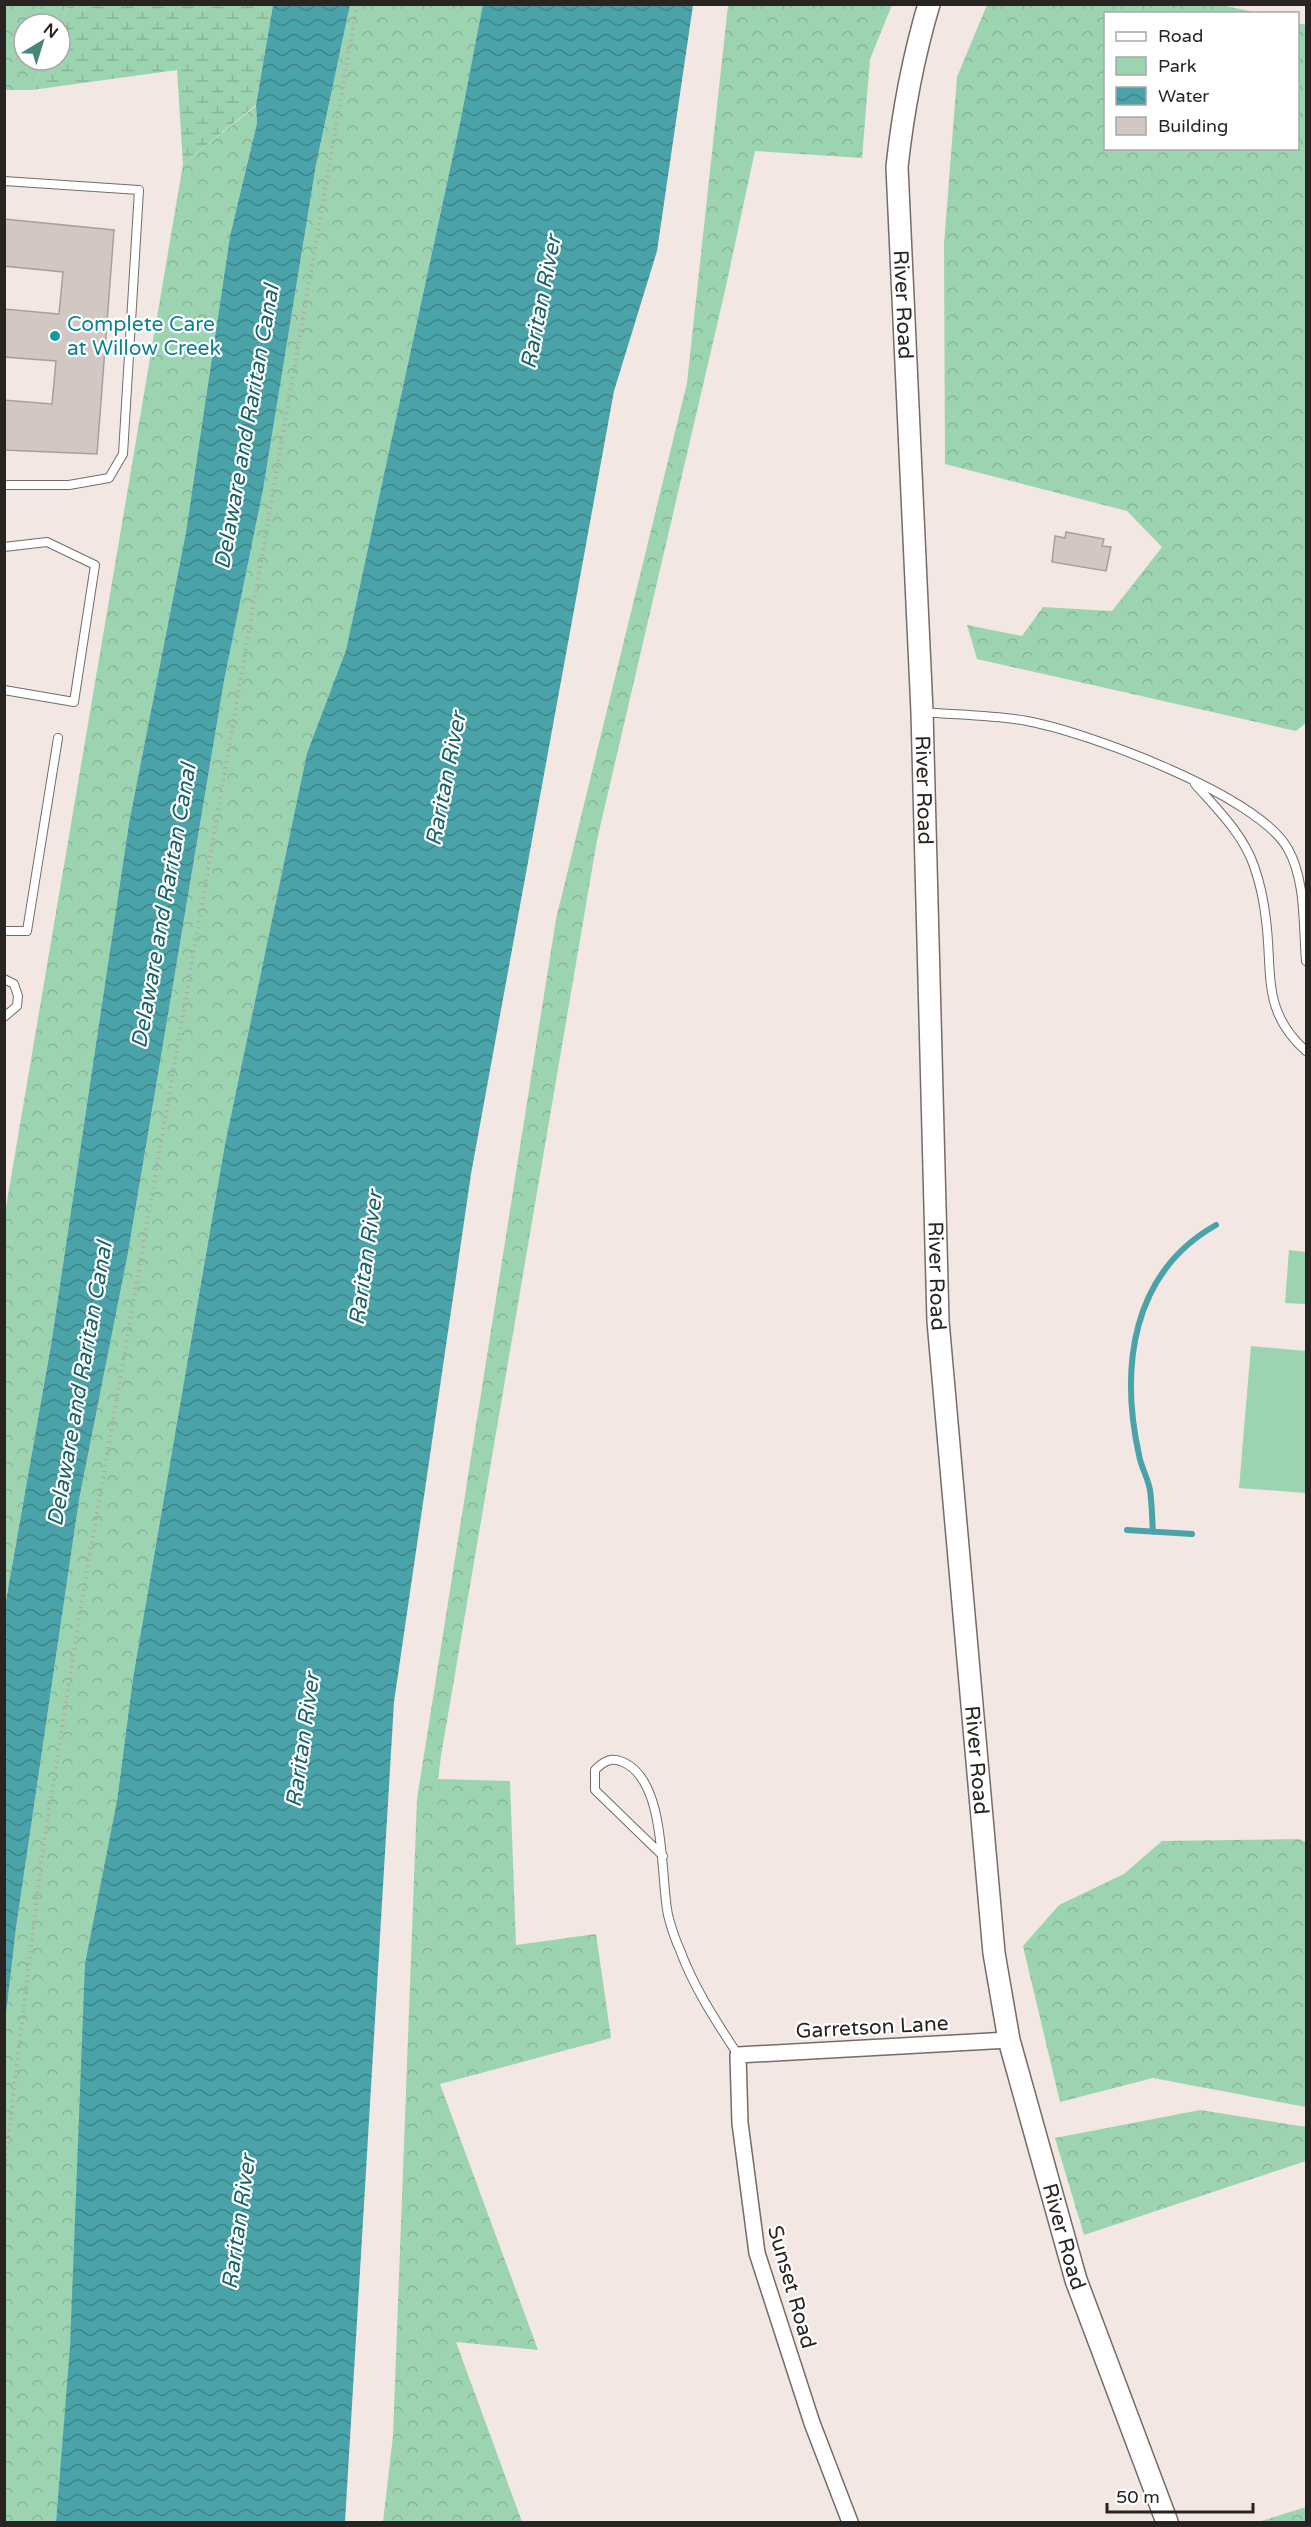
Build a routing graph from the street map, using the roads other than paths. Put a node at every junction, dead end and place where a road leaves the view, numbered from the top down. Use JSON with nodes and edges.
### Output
{"nodes":[{"id":1,"x":930,"y":4,"type":"edge"},
{"id":2,"x":4,"y":181,"type":"edge"},
{"id":3,"x":4,"y":485,"type":"edge"},
{"id":4,"x":4,"y":547,"type":"edge"},
{"id":5,"x":4,"y":690,"type":"edge"},
{"id":6,"x":922,"y":711,"type":"junction"},
{"id":7,"x":58,"y":738,"type":"dead end"},
{"id":8,"x":1192,"y":781,"type":"junction"},
{"id":9,"x":4,"y":931,"type":"edge"},
{"id":10,"x":1306,"y":961,"type":"edge"},
{"id":11,"x":4,"y":979,"type":"edge"},
{"id":12,"x":4,"y":1017,"type":"edge"},
{"id":13,"x":1306,"y":1051,"type":"edge"},
{"id":14,"x":663,"y":1856,"type":"junction"},
{"id":15,"x":1009,"y":2040,"type":"junction"},
{"id":16,"x":738,"y":2055,"type":"junction"},
{"id":17,"x":850,"y":2523,"type":"edge"},
{"id":18,"x":1167,"y":2523,"type":"edge"}],
"edges":[{"from":1,"to":6,"type":"main road","name":"River Road"},
{"from":2,"to":3,"type":"lane"},
{"from":4,"to":5,"type":"lane"},
{"from":6,"to":8,"type":"lane"},
{"from":6,"to":15,"type":"main road","name":"River Road"},
{"from":7,"to":9,"type":"lane"},
{"from":8,"to":10,"type":"lane"},
{"from":8,"to":13,"type":"lane"},
{"from":11,"to":12,"type":"lane"},
{"from":14,"to":14,"type":"lane"},
{"from":14,"to":16,"type":"lane"},
{"from":15,"to":16,"type":"street","name":"Garretson Lane"},
{"from":15,"to":18,"type":"main road","name":"River Road"},
{"from":16,"to":17,"type":"street","name":"Sunset Road"}]}
